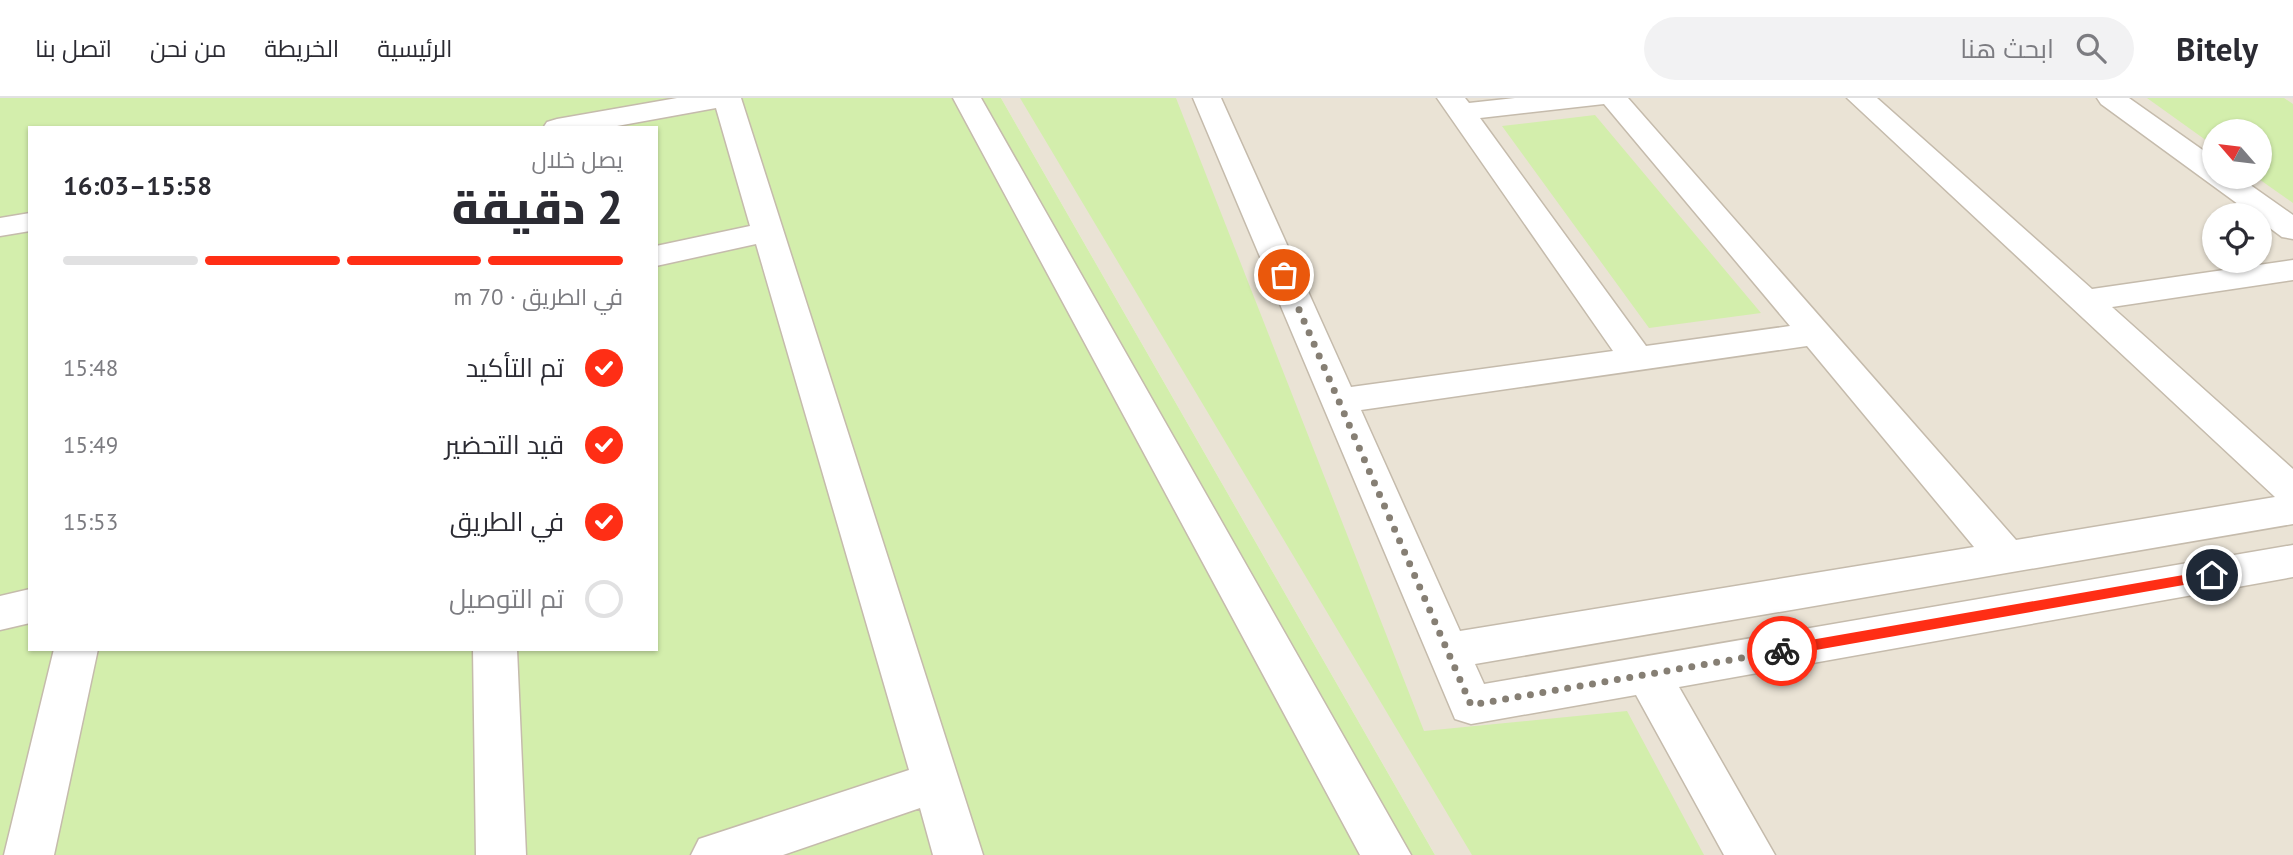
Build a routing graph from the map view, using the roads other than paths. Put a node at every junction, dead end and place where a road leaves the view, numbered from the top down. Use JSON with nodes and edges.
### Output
{"nodes":[{"id":1,"x":725,"y":98,"type":"edge"},
{"id":2,"x":967,"y":98,"type":"edge"},
{"id":3,"x":1207,"y":98,"type":"edge"},
{"id":4,"x":1596,"y":98,"type":"edge"},
{"id":5,"x":1613,"y":98,"type":"edge"},
{"id":6,"x":1861,"y":98,"type":"edge"},
{"id":7,"x":2111,"y":98,"type":"edge"},
{"id":8,"x":1456,"y":105,"type":"edge"},
{"id":9,"x":568,"y":126,"type":"edge"},
{"id":10,"x":2202,"y":163,"type":"edge"},
{"id":11,"x":2237,"y":189,"type":"edge"},
{"id":12,"x":28,"y":222,"type":"edge"},
{"id":13,"x":0,"y":228,"type":"edge"},
{"id":14,"x":2293,"y":230,"type":"edge"},
{"id":15,"x":768,"y":232,"type":"junction"},
{"id":16,"x":658,"y":256,"type":"edge"},
{"id":17,"x":2293,"y":270,"type":"edge"},
{"id":18,"x":2084,"y":301,"type":"junction"},
{"id":19,"x":1815,"y":334,"type":"junction"},
{"id":20,"x":1637,"y":359,"type":"junction"},
{"id":21,"x":1338,"y":401,"type":"junction"},
{"id":22,"x":2293,"y":491,"type":"edge"},
{"id":23,"x":2293,"y":509,"type":"edge"},
{"id":24,"x":2007,"y":557,"type":"junction"},
{"id":25,"x":2293,"y":561,"type":"edge"},
{"id":26,"x":28,"y":606,"type":"edge"},
{"id":27,"x":0,"y":613,"type":"edge"},
{"id":28,"x":76,"y":651,"type":"edge"},
{"id":29,"x":495,"y":651,"type":"edge"},
{"id":30,"x":1447,"y":651,"type":"junction"},
{"id":31,"x":1648,"y":674,"type":"junction"},
{"id":32,"x":935,"y":782,"type":"junction"},
{"id":33,"x":29,"y":855,"type":"edge"},
{"id":34,"x":501,"y":855,"type":"edge"},
{"id":35,"x":716,"y":855,"type":"edge"},
{"id":36,"x":958,"y":855,"type":"edge"},
{"id":37,"x":1386,"y":855,"type":"edge"},
{"id":38,"x":1750,"y":855,"type":"edge"}],
"edges":[{"from":1,"to":9,"type":"street"},
{"from":1,"to":15,"type":"street"},
{"from":2,"to":37,"type":"street"},
{"from":3,"to":21,"type":"street"},
{"from":4,"to":8,"type":"street"},
{"from":5,"to":19,"type":"street"},
{"from":6,"to":18,"type":"street"},
{"from":7,"to":10,"type":"street"},
{"from":8,"to":20,"type":"street"},
{"from":11,"to":14,"type":"street"},
{"from":12,"to":13,"type":"street"},
{"from":15,"to":16,"type":"street"},
{"from":15,"to":32,"type":"street"},
{"from":17,"to":18,"type":"street"},
{"from":18,"to":22,"type":"street"},
{"from":19,"to":20,"type":"street"},
{"from":19,"to":24,"type":"street"},
{"from":20,"to":21,"type":"street"},
{"from":21,"to":30,"type":"street"},
{"from":23,"to":24,"type":"street"},
{"from":24,"to":30,"type":"street"},
{"from":25,"to":31,"type":"street"},
{"from":26,"to":27,"type":"street"},
{"from":28,"to":33,"type":"street"},
{"from":29,"to":34,"type":"street"},
{"from":30,"to":31,"type":"street"},
{"from":31,"to":38,"type":"street"},
{"from":32,"to":35,"type":"street"},
{"from":32,"to":36,"type":"street"}]}
